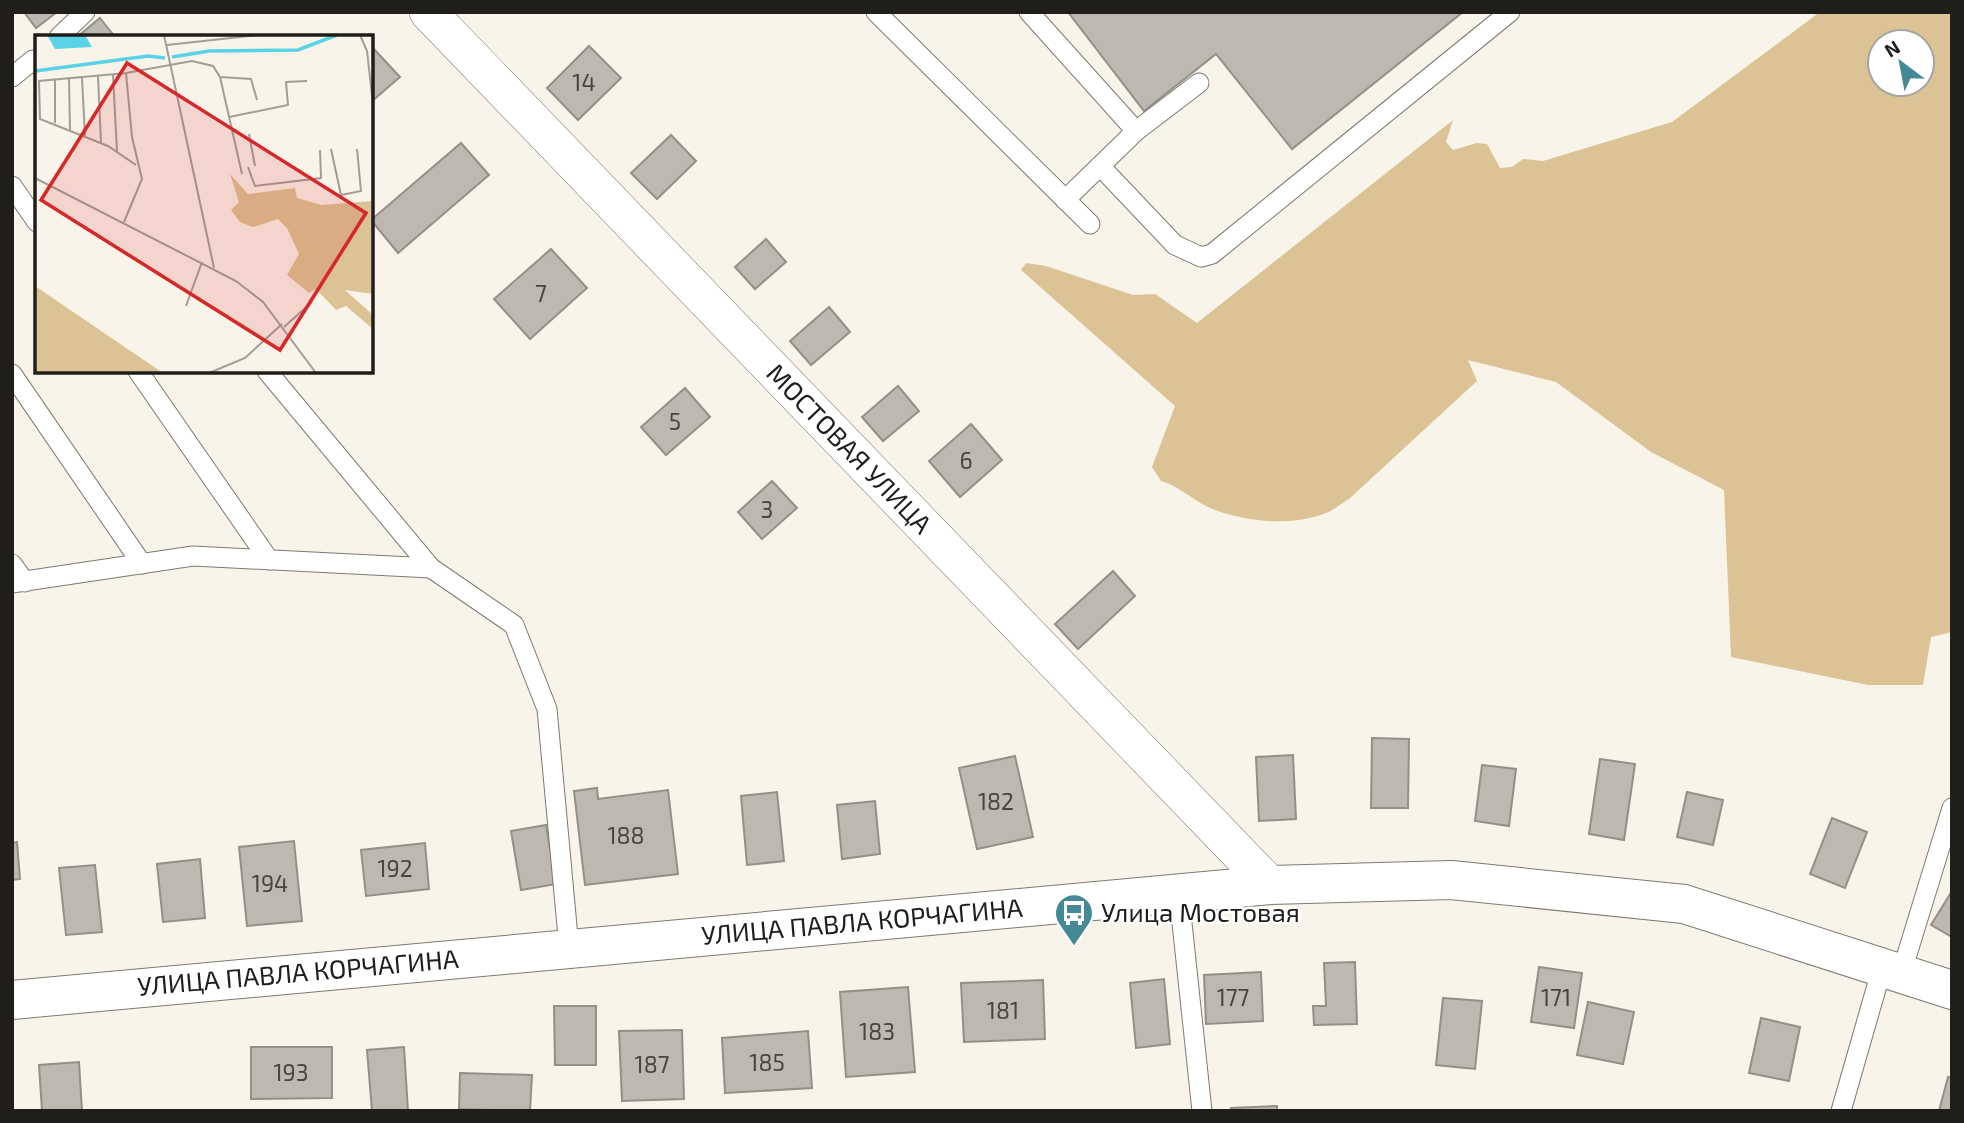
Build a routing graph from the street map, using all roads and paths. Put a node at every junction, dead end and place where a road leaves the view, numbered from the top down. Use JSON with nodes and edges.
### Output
{"nodes":[{"id":1,"x":85,"y":12,"type":"edge"},
{"id":2,"x":428,"y":12,"type":"edge"},
{"id":3,"x":876,"y":12,"type":"edge"},
{"id":4,"x":1029,"y":12,"type":"edge"},
{"id":5,"x":1510,"y":12,"type":"edge"},
{"id":6,"x":61,"y":35,"type":"edge"},
{"id":7,"x":35,"y":61,"type":"edge"},
{"id":8,"x":12,"y":77,"type":"edge"},
{"id":9,"x":1199,"y":83,"type":"dead end"},
{"id":10,"x":1136,"y":131,"type":"junction"},
{"id":11,"x":1100,"y":166,"type":"junction"},
{"id":12,"x":12,"y":186,"type":"edge"},
{"id":13,"x":1065,"y":200,"type":"junction"},
{"id":14,"x":35,"y":219,"type":"edge"},
{"id":15,"x":1090,"y":224,"type":"dead end"},
{"id":16,"x":139,"y":373,"type":"edge"},
{"id":17,"x":269,"y":373,"type":"edge"},
{"id":18,"x":12,"y":374,"type":"edge"},
{"id":19,"x":270,"y":560,"type":"junction"},
{"id":20,"x":12,"y":564,"type":"edge"},
{"id":21,"x":142,"y":564,"type":"junction"},
{"id":22,"x":431,"y":568,"type":"junction"},
{"id":23,"x":19,"y":583,"type":"edge"},
{"id":24,"x":1952,"y":808,"type":"edge"},
{"id":25,"x":1270,"y":885,"type":"junction"},
{"id":26,"x":1179,"y":895,"type":"junction"},
{"id":27,"x":569,"y":948,"type":"junction"},
{"id":28,"x":1891,"y":971,"type":"junction"},
{"id":29,"x":1952,"y":990,"type":"edge"},
{"id":30,"x":12,"y":1000,"type":"edge"},
{"id":31,"x":1202,"y":1111,"type":"edge"},
{"id":32,"x":1841,"y":1111,"type":"edge"}],
"edges":[{"from":1,"to":6,"type":"lane"},
{"from":2,"to":25,"type":"street","name":"МОСТОВАЯ УЛИЦА"},
{"from":3,"to":13,"type":"lane"},
{"from":4,"to":10,"type":"lane"},
{"from":5,"to":11,"type":"lane"},
{"from":7,"to":8,"type":"lane"},
{"from":9,"to":10,"type":"lane"},
{"from":10,"to":11,"type":"lane"},
{"from":11,"to":13,"type":"lane"},
{"from":12,"to":14,"type":"lane"},
{"from":13,"to":15,"type":"lane"},
{"from":16,"to":19,"type":"lane"},
{"from":17,"to":22,"type":"lane"},
{"from":18,"to":21,"type":"lane"},
{"from":19,"to":21,"type":"lane"},
{"from":19,"to":22,"type":"lane"},
{"from":20,"to":23,"type":"lane"},
{"from":21,"to":23,"type":"lane"},
{"from":22,"to":27,"type":"lane"},
{"from":24,"to":28,"type":"lane"},
{"from":25,"to":26,"type":"main road","name":"УЛИЦА ПАВЛА КОРЧАГИНА"},
{"from":25,"to":28,"type":"main road","name":"УЛИЦА ПАВЛА КОРЧАГИНА"},
{"from":26,"to":27,"type":"main road","name":"УЛИЦА ПАВЛА КОРЧАГИНА"},
{"from":26,"to":31,"type":"lane"},
{"from":27,"to":30,"type":"main road","name":"УЛИЦА ПАВЛА КОРЧАГИНА"},
{"from":28,"to":29,"type":"main road","name":"УЛИЦА ПАВЛА КОРЧАГИНА"},
{"from":28,"to":32,"type":"lane"}]}
